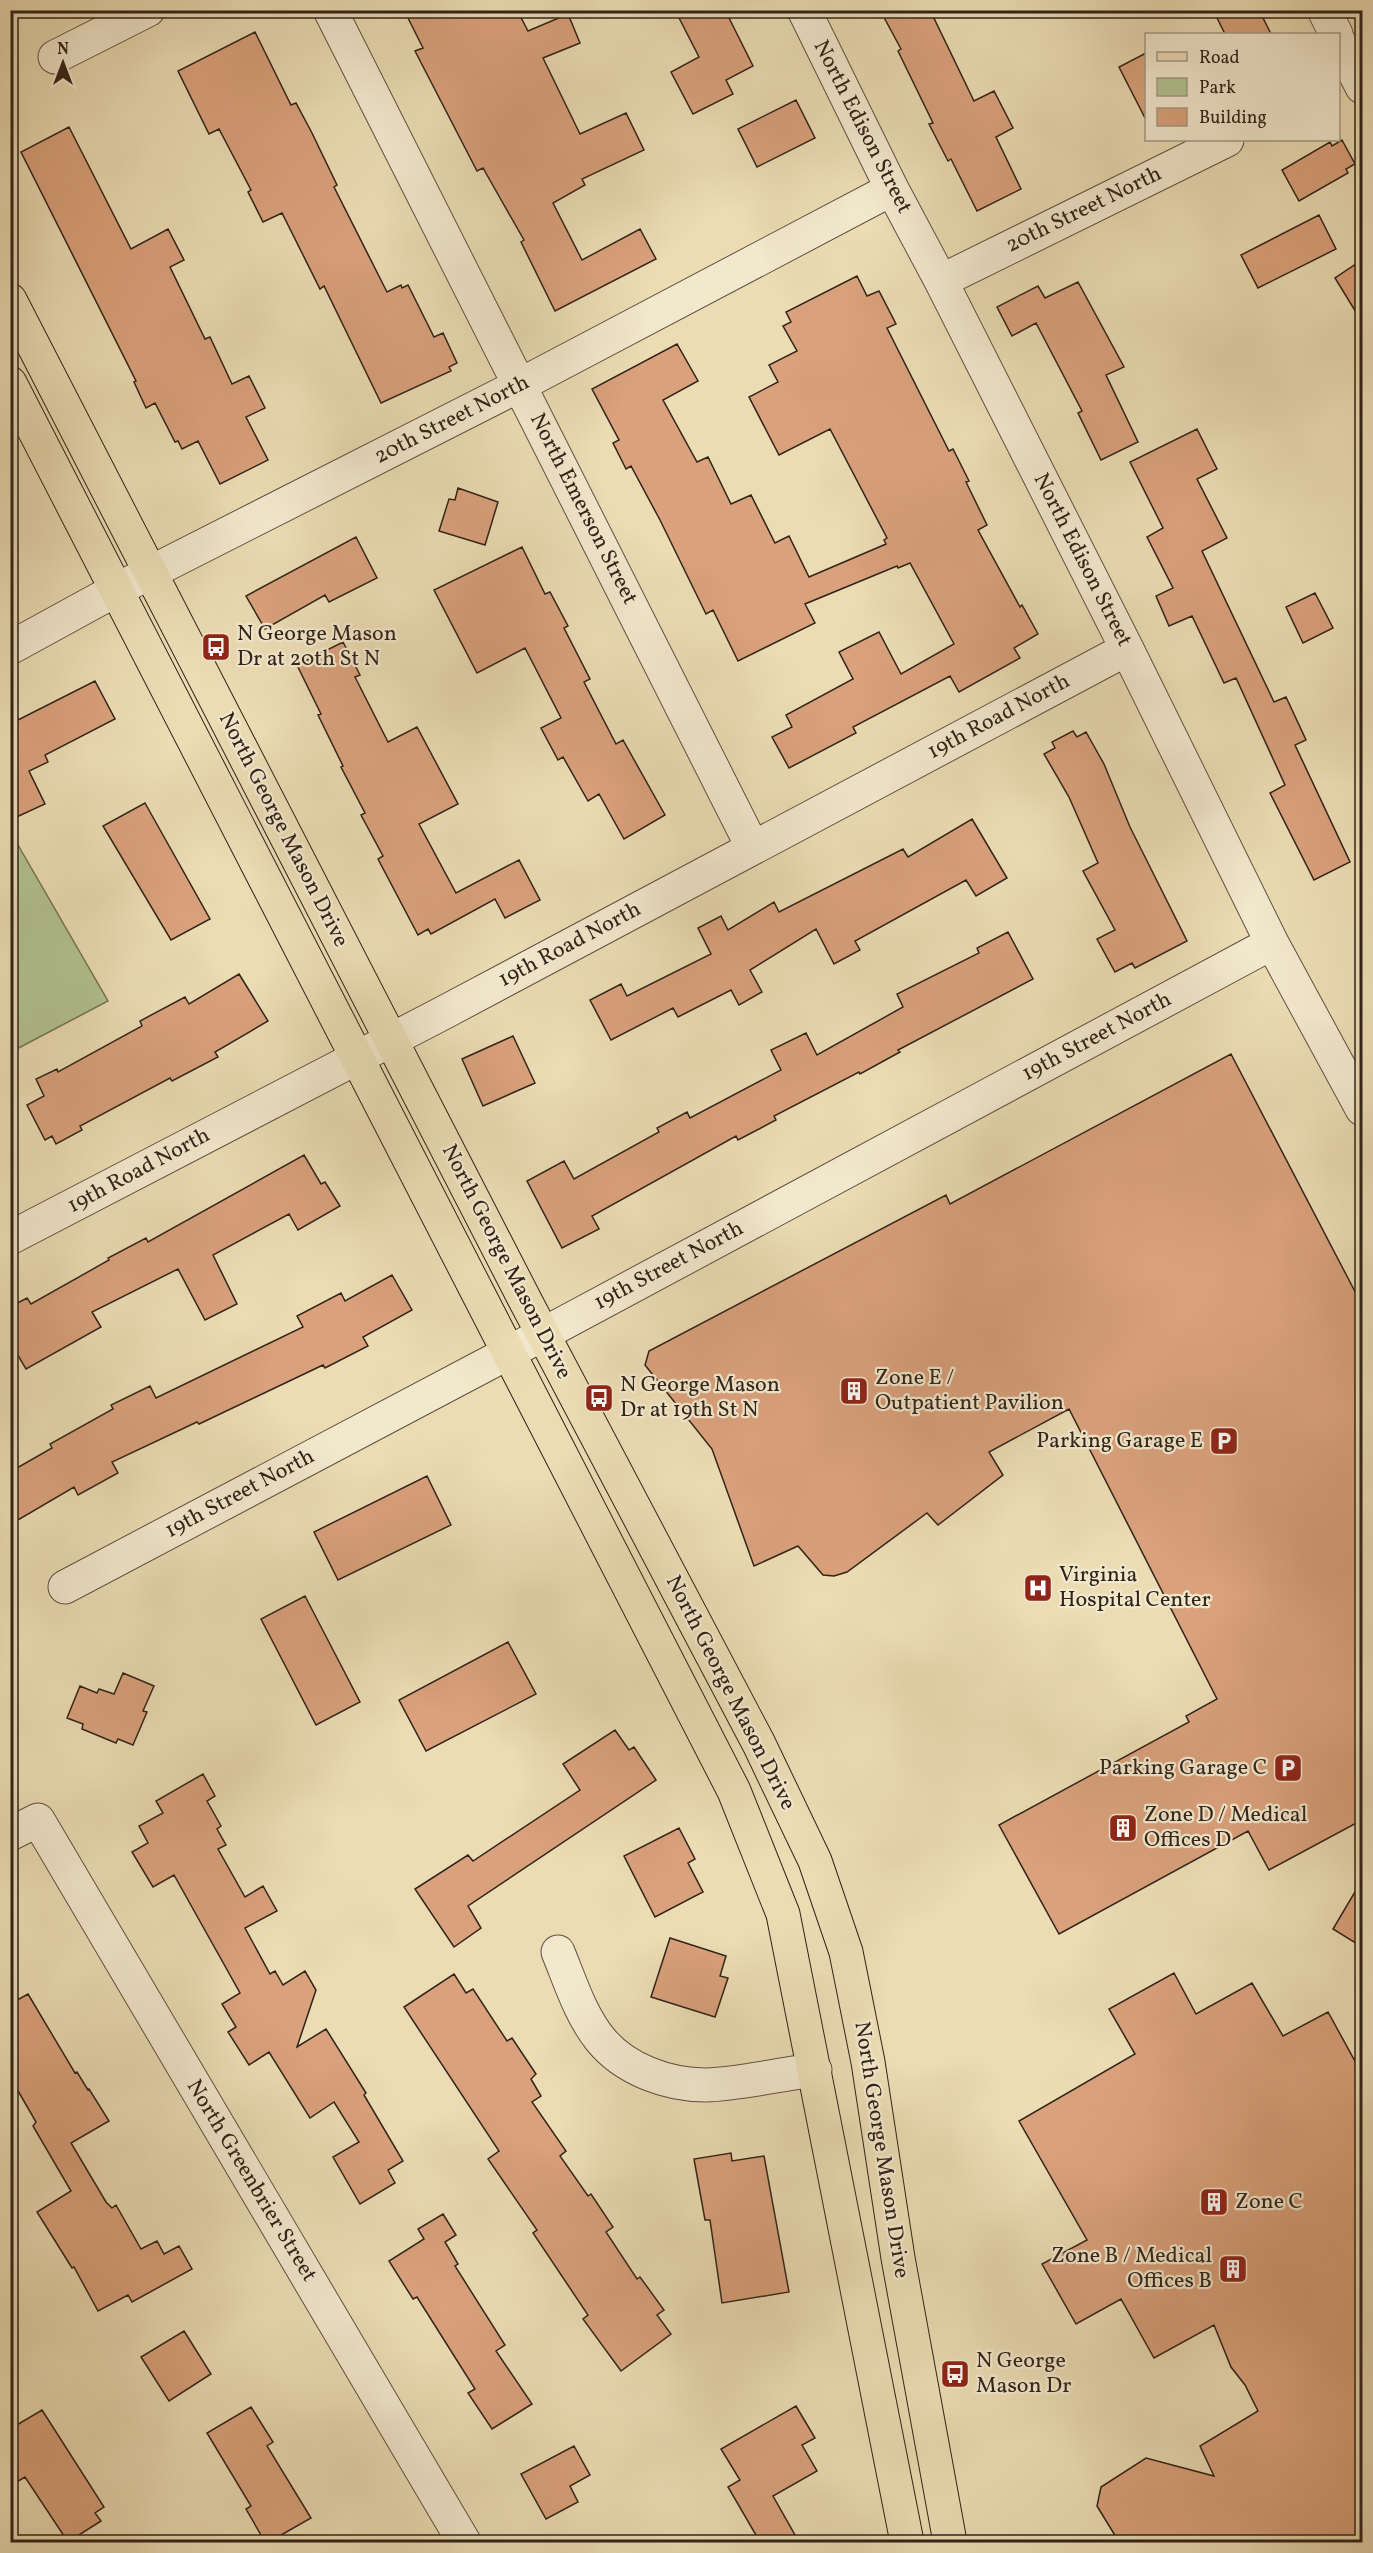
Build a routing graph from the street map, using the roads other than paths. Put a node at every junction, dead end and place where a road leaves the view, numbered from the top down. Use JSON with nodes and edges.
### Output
{"nodes":[{"id":1,"x":148,"y":10,"type":"edge"},
{"id":2,"x":330,"y":10,"type":"edge"},
{"id":3,"x":804,"y":10,"type":"edge"},
{"id":4,"x":1324,"y":10,"type":"edge"},
{"id":5,"x":1336,"y":33,"type":"edge"},
{"id":6,"x":1340,"y":46,"type":"edge"},
{"id":7,"x":55,"y":57,"type":"dead end"},
{"id":8,"x":1352,"y":82,"type":"edge"},
{"id":9,"x":1225,"y":141,"type":"edge"},
{"id":10,"x":892,"y":189,"type":"junction"},
{"id":11,"x":941,"y":280,"type":"junction"},
{"id":12,"x":10,"y":300,"type":"edge"},
{"id":13,"x":10,"y":383,"type":"edge"},
{"id":14,"x":520,"y":385,"type":"junction"},
{"id":15,"x":151,"y":573,"type":"junction"},
{"id":16,"x":116,"y":590,"type":"junction"},
{"id":17,"x":10,"y":648,"type":"edge"},
{"id":18,"x":1127,"y":649,"type":"junction"},
{"id":19,"x":753,"y":848,"type":"junction"},
{"id":20,"x":1272,"y":943,"type":"junction"},
{"id":21,"x":390,"y":1038,"type":"junction"},
{"id":22,"x":357,"y":1056,"type":"junction"},
{"id":23,"x":1354,"y":1072,"type":"edge"},
{"id":24,"x":1362,"y":1109,"type":"edge"},
{"id":25,"x":10,"y":1238,"type":"edge"},
{"id":26,"x":542,"y":1333,"type":"junction"},
{"id":27,"x":508,"y":1353,"type":"junction"},
{"id":28,"x":65,"y":1587,"type":"dead end"},
{"id":29,"x":24,"y":1827,"type":"edge"},
{"id":30,"x":558,"y":1952,"type":"dead end"},
{"id":31,"x":815,"y":2070,"type":"junction"},
{"id":32,"x":464,"y":2542,"type":"edge"},
{"id":33,"x":906,"y":2542,"type":"edge"},
{"id":34,"x":950,"y":2542,"type":"edge"}],
"edges":[{"from":1,"to":7,"type":"street"},
{"from":2,"to":14,"type":"street","name":"North Emerson Street"},
{"from":3,"to":10,"type":"street","name":"North Edison Street"},
{"from":4,"to":5,"type":"street"},
{"from":6,"to":8,"type":"street"},
{"from":9,"to":11,"type":"street","name":"20th Street North"},
{"from":10,"to":11,"type":"street","name":"North Edison Street"},
{"from":10,"to":14,"type":"street","name":"20th Street North"},
{"from":11,"to":18,"type":"street","name":"North Edison Street"},
{"from":12,"to":15,"type":"main road","name":"North George Mason Drive"},
{"from":13,"to":16,"type":"main road","name":"North George Mason Drive"},
{"from":14,"to":15,"type":"street","name":"20th Street North"},
{"from":14,"to":19,"type":"street","name":"North Emerson Street"},
{"from":15,"to":16,"type":"street","name":"20th Street North"},
{"from":15,"to":21,"type":"main road","name":"North George Mason Drive"},
{"from":16,"to":17,"type":"street","name":"20th Street North"},
{"from":16,"to":22,"type":"main road","name":"North George Mason Drive"},
{"from":18,"to":19,"type":"street","name":"19th Road North"},
{"from":18,"to":20,"type":"street","name":"North Edison Street"},
{"from":19,"to":21,"type":"street","name":"19th Road North"},
{"from":20,"to":23,"type":"street","name":"North Edison Street"},
{"from":20,"to":26,"type":"street","name":"19th Street North"},
{"from":21,"to":22,"type":"street","name":"19th Road North"},
{"from":21,"to":26,"type":"main road","name":"North George Mason Drive"},
{"from":22,"to":25,"type":"street","name":"19th Road North"},
{"from":22,"to":27,"type":"main road","name":"North George Mason Drive"},
{"from":23,"to":24,"type":"street","name":"North Edison Street"},
{"from":26,"to":27,"type":"street","name":"19th Street North"},
{"from":26,"to":34,"type":"main road","name":"North George Mason Drive"},
{"from":27,"to":28,"type":"street","name":"19th Street North"},
{"from":27,"to":31,"type":"main road","name":"North George Mason Drive"},
{"from":29,"to":32,"type":"street","name":"North Greenbrier Street"},
{"from":30,"to":31,"type":"street"},
{"from":31,"to":33,"type":"main road","name":"North George Mason Drive"}]}
